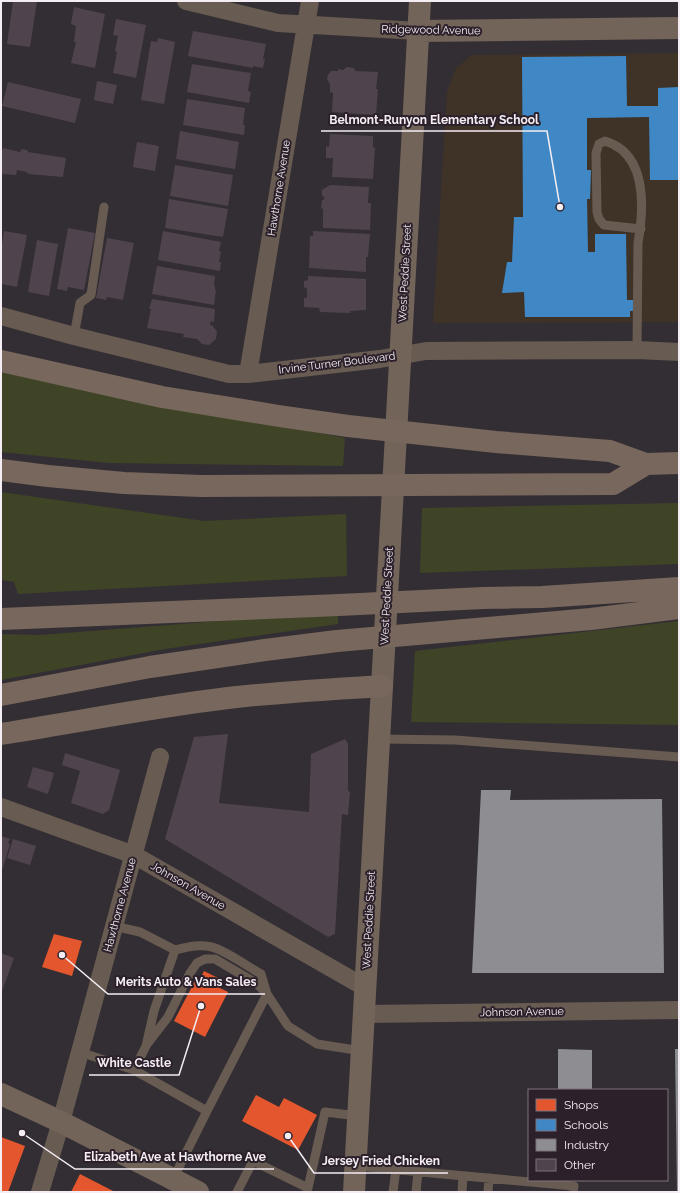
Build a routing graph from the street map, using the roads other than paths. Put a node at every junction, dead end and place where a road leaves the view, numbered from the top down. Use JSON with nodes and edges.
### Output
{"nodes":[{"id":1,"x":186,"y":1,"type":"edge"},
{"id":2,"x":310,"y":1,"type":"edge"},
{"id":3,"x":420,"y":1,"type":"edge"},
{"id":4,"x":306,"y":25,"type":"junction"},
{"id":5,"x":679,"y":28,"type":"edge"},
{"id":6,"x":418,"y":31,"type":"junction"},
{"id":7,"x":104,"y":207,"type":"dead end"},
{"id":8,"x":641,"y":229,"type":"junction"},
{"id":9,"x":1,"y":316,"type":"edge"},
{"id":10,"x":74,"y":336,"type":"junction"},
{"id":11,"x":637,"y":350,"type":"junction"},
{"id":12,"x":679,"y":352,"type":"edge"},
{"id":13,"x":400,"y":356,"type":"junction"},
{"id":14,"x":1,"y":361,"type":"edge"},
{"id":15,"x":248,"y":374,"type":"junction"},
{"id":16,"x":679,"y":463,"type":"edge"},
{"id":17,"x":646,"y":464,"type":"junction"},
{"id":18,"x":1,"y":470,"type":"edge"},
{"id":19,"x":679,"y":588,"type":"edge"},
{"id":20,"x":679,"y":608,"type":"edge"},
{"id":21,"x":1,"y":619,"type":"edge"},
{"id":22,"x":382,"y":686,"type":"junction"},
{"id":23,"x":1,"y":695,"type":"edge"},
{"id":24,"x":1,"y":734,"type":"edge"},
{"id":25,"x":379,"y":739,"type":"junction"},
{"id":26,"x":160,"y":757,"type":"dead end"},
{"id":27,"x":679,"y":757,"type":"edge"},
{"id":28,"x":1,"y":807,"type":"edge"},
{"id":29,"x":134,"y":855,"type":"junction"},
{"id":30,"x":114,"y":926,"type":"junction"},
{"id":31,"x":175,"y":950,"type":"junction"},
{"id":32,"x":366,"y":988,"type":"junction"},
{"id":33,"x":267,"y":994,"type":"junction"},
{"id":34,"x":679,"y":1010,"type":"edge"},
{"id":35,"x":364,"y":1014,"type":"junction"},
{"id":36,"x":146,"y":1046,"type":"junction"},
{"id":37,"x":362,"y":1051,"type":"junction"},
{"id":38,"x":80,"y":1052,"type":"junction"},
{"id":39,"x":134,"y":1070,"type":"junction"},
{"id":40,"x":1,"y":1094,"type":"edge"},
{"id":41,"x":207,"y":1111,"type":"junction"},
{"id":42,"x":358,"y":1116,"type":"junction"},
{"id":43,"x":61,"y":1122,"type":"junction"},
{"id":44,"x":356,"y":1166,"type":"junction"},
{"id":45,"x":396,"y":1169,"type":"junction"},
{"id":46,"x":418,"y":1172,"type":"junction"},
{"id":47,"x":463,"y":1176,"type":"junction"},
{"id":48,"x":173,"y":1178,"type":"junction"},
{"id":49,"x":489,"y":1178,"type":"junction"},
{"id":50,"x":548,"y":1188,"type":"edge"},
{"id":51,"x":40,"y":1192,"type":"edge"},
{"id":52,"x":198,"y":1192,"type":"edge"},
{"id":53,"x":237,"y":1192,"type":"edge"},
{"id":54,"x":354,"y":1192,"type":"edge"},
{"id":55,"x":393,"y":1192,"type":"edge"},
{"id":56,"x":416,"y":1192,"type":"edge"},
{"id":57,"x":462,"y":1192,"type":"edge"},
{"id":58,"x":488,"y":1192,"type":"edge"},
{"id":59,"x":573,"y":1192,"type":"edge"}],
"edges":[{"from":1,"to":4,"type":"street","name":"Ridgewood Avenue"},
{"from":2,"to":4,"type":"street","name":"Hawthorne Avenue"},
{"from":3,"to":6,"type":"street","name":"West Peddie Street"},
{"from":4,"to":6,"type":"street","name":"Ridgewood Avenue"},
{"from":4,"to":15,"type":"street","name":"Hawthorne Avenue"},
{"from":5,"to":6,"type":"street","name":"Ridgewood Avenue"},
{"from":6,"to":13,"type":"street","name":"West Peddie Street"},
{"from":7,"to":10,"type":"lane"},
{"from":8,"to":8,"type":"lane"},
{"from":8,"to":11,"type":"lane"},
{"from":9,"to":10,"type":"street","name":"Irvine Turner Boulevard"},
{"from":10,"to":15,"type":"street","name":"Irvine Turner Boulevard"},
{"from":11,"to":12,"type":"street","name":"Irvine Turner Boulevard"},
{"from":11,"to":13,"type":"street","name":"Irvine Turner Boulevard"},
{"from":13,"to":15,"type":"street","name":"Irvine Turner Boulevard"},
{"from":13,"to":22,"type":"street","name":"West Peddie Street"},
{"from":14,"to":17,"type":"highway"},
{"from":16,"to":17,"type":"highway"},
{"from":17,"to":18,"type":"highway"},
{"from":19,"to":21,"type":"highway"},
{"from":20,"to":23,"type":"highway"},
{"from":22,"to":24,"type":"highway"},
{"from":22,"to":25,"type":"street","name":"West Peddie Street"},
{"from":25,"to":27,"type":"lane"},
{"from":25,"to":32,"type":"street","name":"West Peddie Street"},
{"from":26,"to":29,"type":"street","name":"Hawthorne Avenue"},
{"from":28,"to":29,"type":"street","name":"Johnson Avenue"},
{"from":29,"to":30,"type":"street","name":"Hawthorne Avenue"},
{"from":29,"to":32,"type":"street","name":"Johnson Avenue"},
{"from":30,"to":31,"type":"lane"},
{"from":30,"to":38,"type":"street","name":"Hawthorne Avenue"},
{"from":31,"to":33,"type":"lane"},
{"from":31,"to":36,"type":"lane"},
{"from":32,"to":35,"type":"street","name":"West Peddie Street"},
{"from":33,"to":36,"type":"lane"},
{"from":33,"to":37,"type":"lane"},
{"from":33,"to":41,"type":"lane"},
{"from":34,"to":35,"type":"street","name":"Johnson Avenue"},
{"from":35,"to":37,"type":"street","name":"West Peddie Street"},
{"from":36,"to":39,"type":"lane"},
{"from":37,"to":42,"type":"street","name":"West Peddie Street"},
{"from":38,"to":39,"type":"lane"},
{"from":38,"to":43,"type":"street","name":"Hawthorne Avenue"},
{"from":39,"to":41,"type":"lane"},
{"from":40,"to":43,"type":"street"},
{"from":41,"to":48,"type":"lane"},
{"from":42,"to":44,"type":"street","name":"West Peddie Street"},
{"from":42,"to":53,"type":"lane"},
{"from":43,"to":48,"type":"street"},
{"from":43,"to":51,"type":"street","name":"Hawthorne Avenue"},
{"from":44,"to":45,"type":"lane"},
{"from":44,"to":54,"type":"street","name":"West Peddie Street"},
{"from":45,"to":46,"type":"lane"},
{"from":45,"to":55,"type":"lane"},
{"from":46,"to":47,"type":"lane"},
{"from":46,"to":56,"type":"lane"},
{"from":47,"to":49,"type":"lane"},
{"from":47,"to":57,"type":"lane"},
{"from":48,"to":52,"type":"street"},
{"from":49,"to":50,"type":"lane"},
{"from":49,"to":58,"type":"lane"},
{"from":50,"to":59,"type":"lane"}]}
